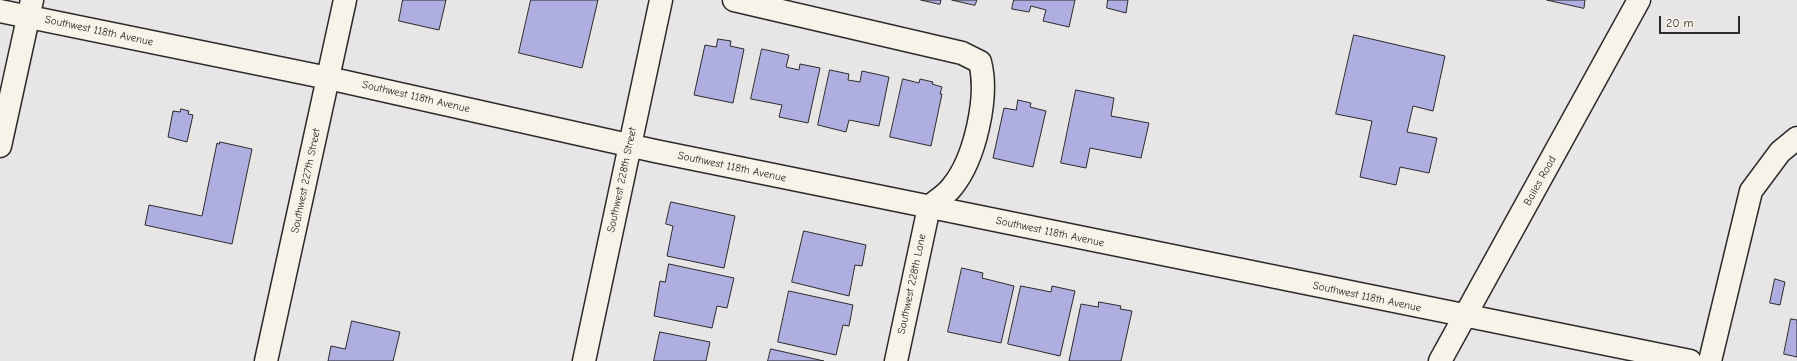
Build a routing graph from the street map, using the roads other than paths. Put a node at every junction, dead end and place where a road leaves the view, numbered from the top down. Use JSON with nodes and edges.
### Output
{"nodes":[{"id":1,"x":345,"y":0,"type":"edge"},
{"id":2,"x":661,"y":0,"type":"edge"},
{"id":3,"x":734,"y":0,"type":"edge"},
{"id":4,"x":1639,"y":0,"type":"edge"},
{"id":5,"x":30,"y":8,"type":"edge"},
{"id":6,"x":0,"y":10,"type":"edge"},
{"id":7,"x":328,"y":78,"type":"junction"},
{"id":8,"x":1797,"y":138,"type":"edge"},
{"id":9,"x":629,"y":145,"type":"junction"},
{"id":10,"x":0,"y":146,"type":"edge"},
{"id":11,"x":929,"y":207,"type":"junction"},
{"id":12,"x":1466,"y":317,"type":"junction"},
{"id":13,"x":266,"y":361,"type":"edge"},
{"id":14,"x":584,"y":361,"type":"edge"},
{"id":15,"x":896,"y":361,"type":"edge"},
{"id":16,"x":1440,"y":361,"type":"edge"},
{"id":17,"x":1690,"y":361,"type":"edge"},
{"id":18,"x":1710,"y":361,"type":"edge"}],
"edges":[{"from":1,"to":7,"type":"street","name":"Southwest 227th Street"},
{"from":2,"to":9,"type":"street","name":"Southwest 228th Street"},
{"from":3,"to":11,"type":"street"},
{"from":4,"to":12,"type":"street","name":"Bailes Road"},
{"from":5,"to":6,"type":"street","name":"Southwest 118th Avenue"},
{"from":5,"to":7,"type":"street","name":"Southwest 118th Avenue"},
{"from":5,"to":10,"type":"street"},
{"from":7,"to":9,"type":"street","name":"Southwest 118th Avenue"},
{"from":7,"to":13,"type":"street","name":"Southwest 227th Street"},
{"from":8,"to":18,"type":"street"},
{"from":9,"to":11,"type":"street","name":"Southwest 118th Avenue"},
{"from":9,"to":14,"type":"street","name":"Southwest 228th Street"},
{"from":11,"to":12,"type":"street","name":"Southwest 118th Avenue"},
{"from":11,"to":15,"type":"street","name":"Southwest 228th Lane"},
{"from":12,"to":16,"type":"street","name":"Bailes Road"},
{"from":12,"to":17,"type":"street","name":"Southwest 118th Avenue"}]}
